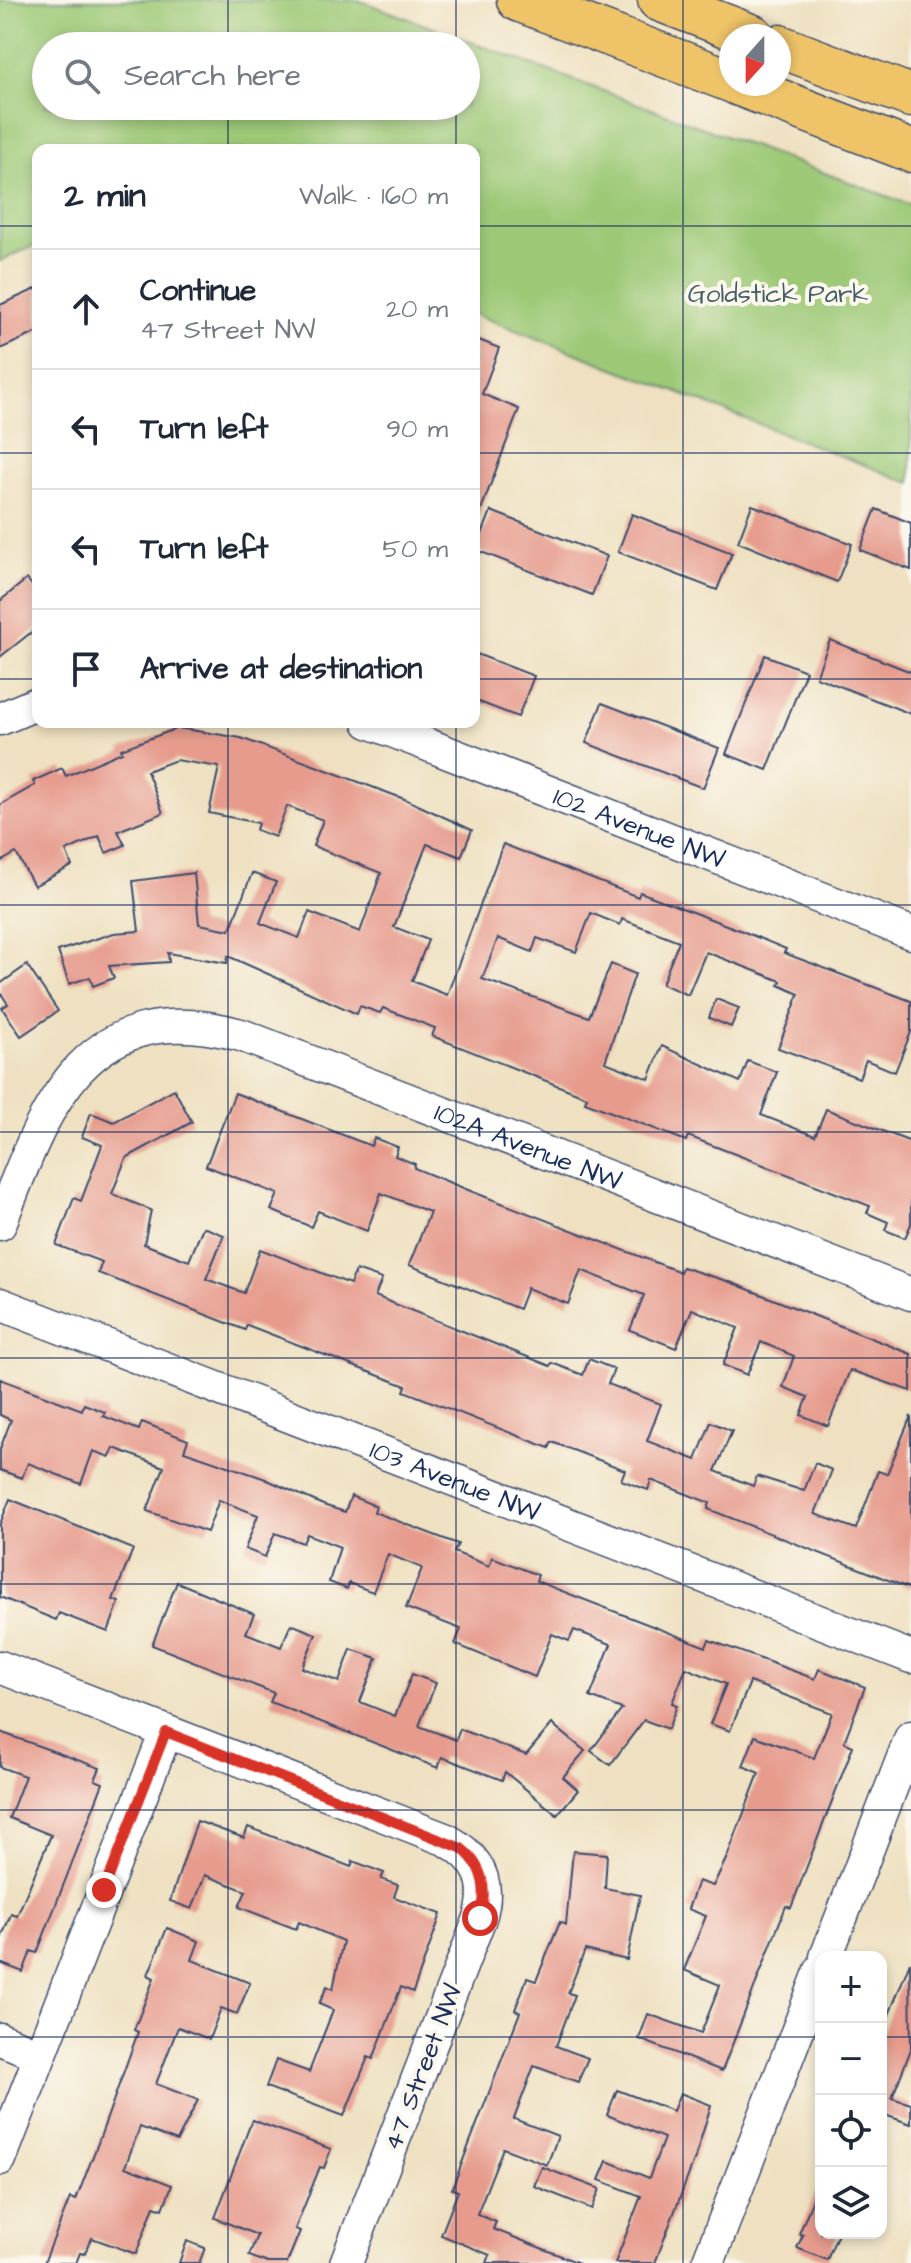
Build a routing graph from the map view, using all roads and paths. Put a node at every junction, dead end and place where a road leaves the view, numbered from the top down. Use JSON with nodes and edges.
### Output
{"nodes":[{"id":1,"x":518,"y":0,"type":"edge"},
{"id":2,"x":659,"y":0,"type":"edge"},
{"id":3,"x":722,"y":24,"type":"edge"},
{"id":4,"x":791,"y":51,"type":"edge"},
{"id":5,"x":719,"y":76,"type":"edge"},
{"id":6,"x":768,"y":96,"type":"edge"},
{"id":7,"x":911,"y":96,"type":"edge"},
{"id":8,"x":911,"y":151,"type":"edge"},
{"id":9,"x":32,"y":706,"type":"edge"},
{"id":10,"x":0,"y":719,"type":"edge"},
{"id":11,"x":384,"y":728,"type":"edge"},
{"id":12,"x":911,"y":933,"type":"edge"},
{"id":13,"x":0,"y":1224,"type":"edge"},
{"id":14,"x":911,"y":1294,"type":"edge"},
{"id":15,"x":0,"y":1304,"type":"edge"},
{"id":16,"x":911,"y":1657,"type":"edge"},
{"id":17,"x":0,"y":1667,"type":"edge"},
{"id":18,"x":166,"y":1732,"type":"junction"},
{"id":19,"x":911,"y":1737,"type":"edge"},
{"id":20,"x":828,"y":1951,"type":"edge"},
{"id":21,"x":815,"y":1986,"type":"edge"},
{"id":22,"x":0,"y":2039,"type":"edge"},
{"id":23,"x":40,"y":2055,"type":"junction"},
{"id":24,"x":7,"y":2120,"type":"edge"},
{"id":25,"x":0,"y":2159,"type":"edge"},
{"id":26,"x":349,"y":2262,"type":"edge"},
{"id":27,"x":708,"y":2263,"type":"edge"}],
"edges":[{"from":1,"to":5,"type":"main road"},
{"from":2,"to":3,"type":"main road"},
{"from":4,"to":7,"type":"main road"},
{"from":6,"to":8,"type":"main road"},
{"from":9,"to":10,"type":"street"},
{"from":11,"to":12,"type":"street","name":"102 Avenue NW"},
{"from":13,"to":14,"type":"street","name":"102A Avenue NW"},
{"from":15,"to":16,"type":"street","name":"103 Avenue NW"},
{"from":17,"to":18,"type":"street"},
{"from":18,"to":23,"type":"street"},
{"from":18,"to":26,"type":"street","name":"47 Street NW"},
{"from":19,"to":20,"type":"street"},
{"from":21,"to":27,"type":"street"},
{"from":22,"to":23,"type":"street"},
{"from":23,"to":24,"type":"street"},
{"from":24,"to":25,"type":"street"}]}
